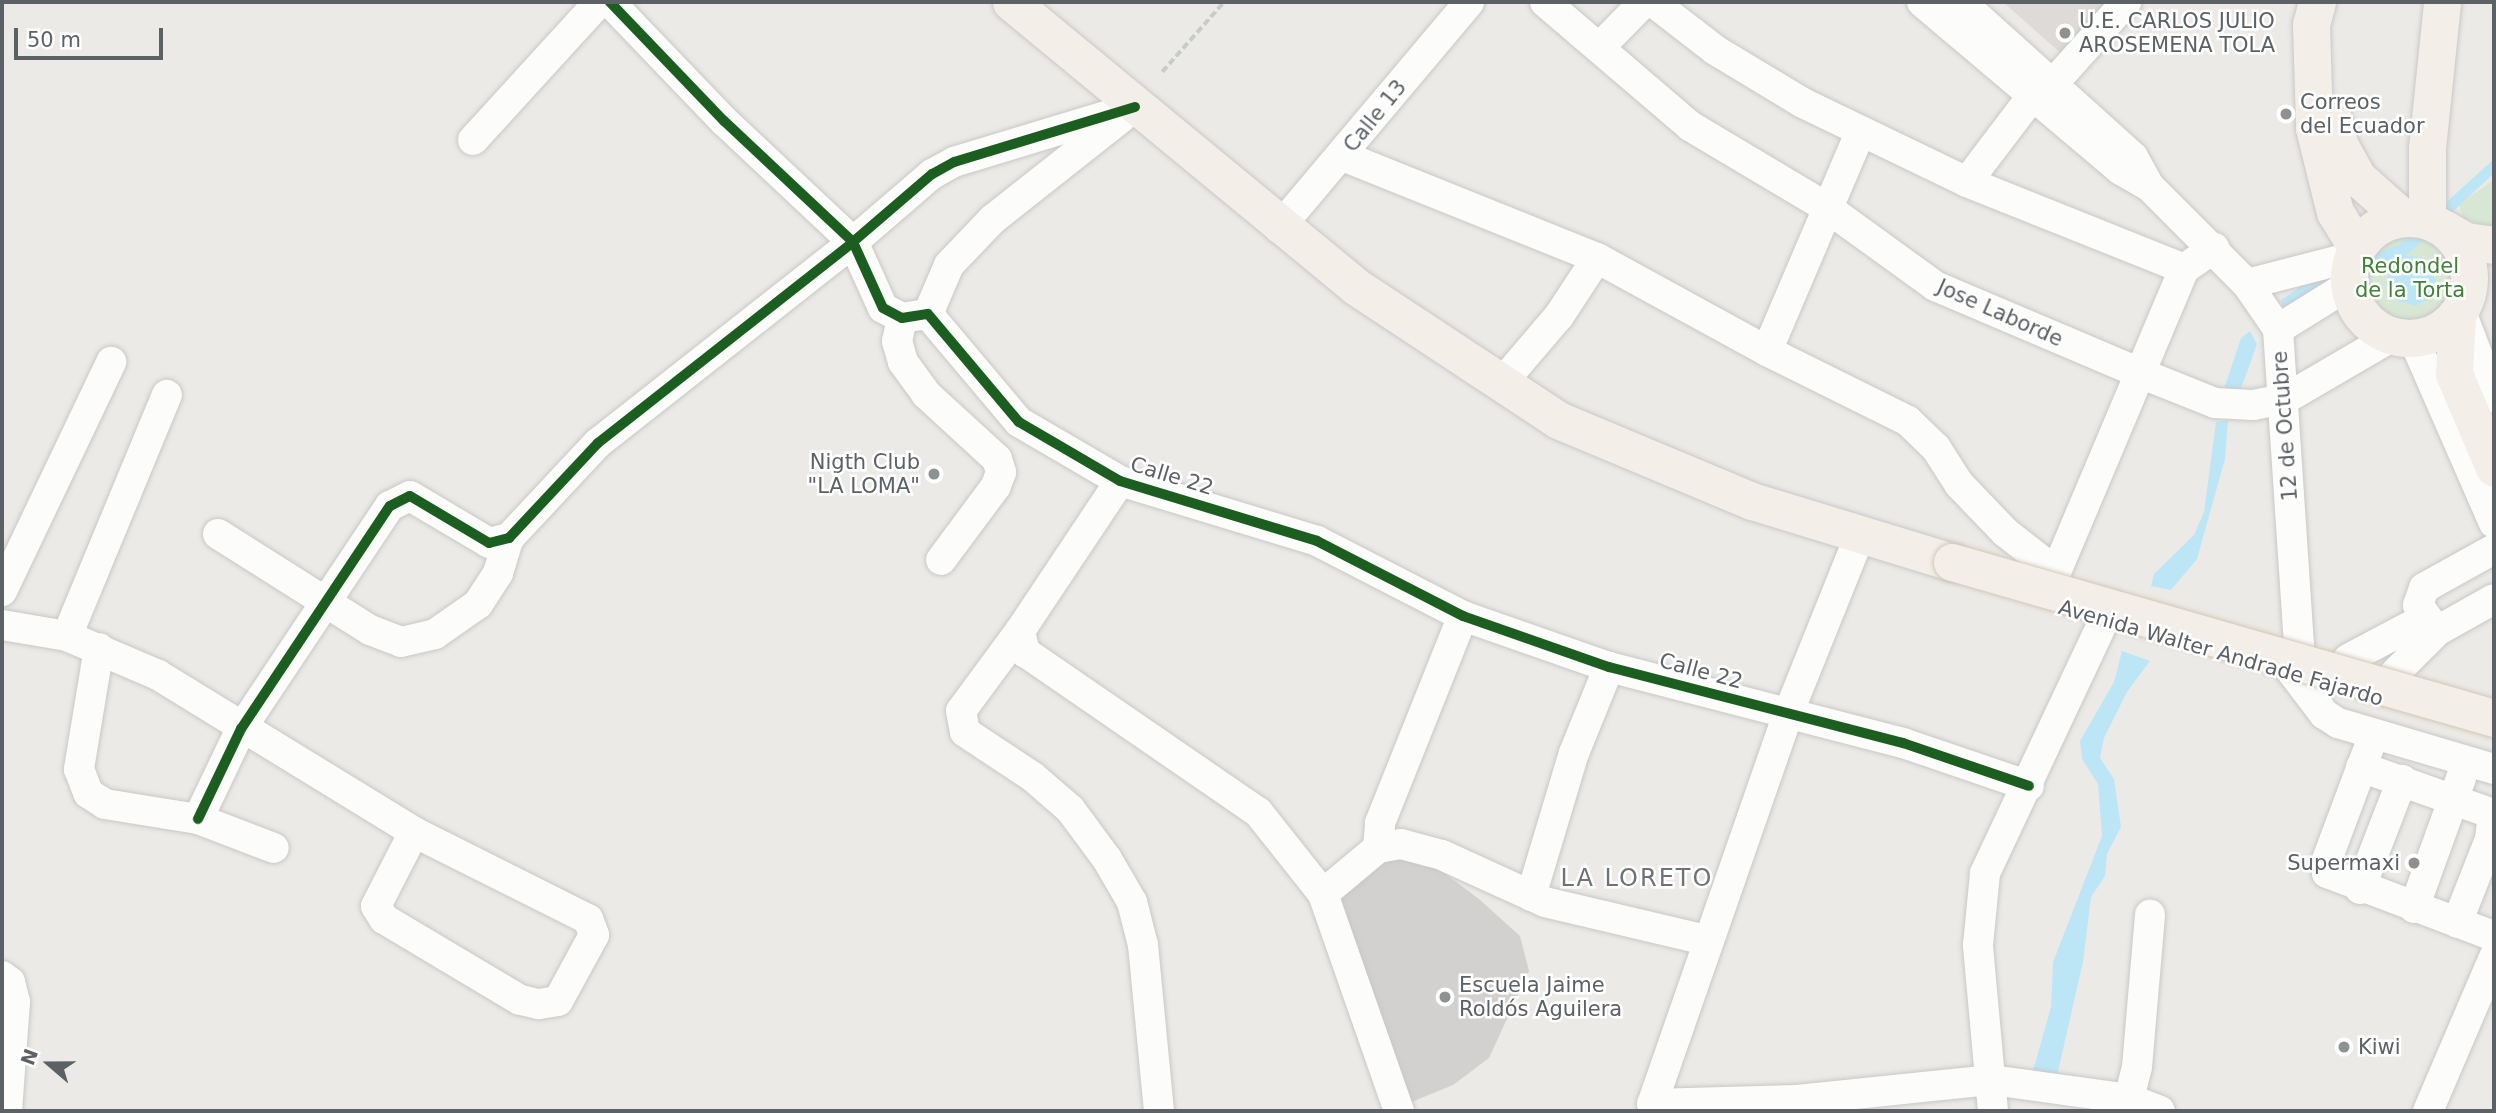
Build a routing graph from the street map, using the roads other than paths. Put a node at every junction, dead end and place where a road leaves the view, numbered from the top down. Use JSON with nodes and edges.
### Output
{"nodes":[{"id":1,"x":599,"y":2,"type":"edge"},
{"id":2,"x":610,"y":2,"type":"edge"},
{"id":3,"x":1011,"y":2,"type":"edge"},
{"id":4,"x":1469,"y":2,"type":"edge"},
{"id":5,"x":1545,"y":2,"type":"edge"},
{"id":6,"x":1644,"y":2,"type":"edge"},
{"id":7,"x":1653,"y":2,"type":"edge"},
{"id":8,"x":1922,"y":2,"type":"edge"},
{"id":9,"x":1961,"y":2,"type":"edge"},
{"id":10,"x":2126,"y":2,"type":"edge"},
{"id":11,"x":2318,"y":2,"type":"edge"},
{"id":12,"x":2444,"y":5,"type":"edge"},
{"id":13,"x":1599,"y":48,"type":"junction"},
{"id":14,"x":2042,"y":90,"type":"junction"},
{"id":15,"x":1135,"y":107,"type":"junction"},
{"id":16,"x":1861,"y":131,"type":"junction"},
{"id":17,"x":473,"y":140,"type":"dead end"},
{"id":18,"x":1342,"y":156,"type":"junction"},
{"id":19,"x":1967,"y":182,"type":"junction"},
{"id":20,"x":1826,"y":207,"type":"junction"},
{"id":21,"x":2425,"y":222,"type":"junction"},
{"id":22,"x":1279,"y":228,"type":"junction"},
{"id":23,"x":853,"y":242,"type":"junction"},
{"id":24,"x":2494,"y":245,"type":"edge"},
{"id":25,"x":2214,"y":248,"type":"junction"},
{"id":26,"x":1597,"y":258,"type":"junction"},
{"id":27,"x":2353,"y":263,"type":"junction"},
{"id":28,"x":2184,"y":269,"type":"junction"},
{"id":29,"x":2247,"y":284,"type":"junction"},
{"id":30,"x":915,"y":316,"type":"junction"},
{"id":31,"x":2444,"y":318,"type":"edge"},
{"id":32,"x":2278,"y":329,"type":"junction"},
{"id":33,"x":1767,"y":351,"type":"junction"},
{"id":34,"x":111,"y":362,"type":"dead end"},
{"id":35,"x":2140,"y":373,"type":"junction"},
{"id":36,"x":1500,"y":385,"type":"junction"},
{"id":37,"x":167,"y":395,"type":"dead end"},
{"id":38,"x":2494,"y":398,"type":"edge"},
{"id":39,"x":2284,"y":399,"type":"junction"},
{"id":40,"x":2494,"y":468,"type":"edge"},
{"id":41,"x":1120,"y":481,"type":"junction"},
{"id":42,"x":2494,"y":523,"type":"edge"},
{"id":43,"x":218,"y":534,"type":"dead end"},
{"id":44,"x":1860,"y":534,"type":"junction"},
{"id":45,"x":509,"y":538,"type":"junction"},
{"id":46,"x":2492,"y":556,"type":"edge"},
{"id":47,"x":941,"y":560,"type":"dead end"},
{"id":48,"x":1952,"y":562,"type":"junction"},
{"id":49,"x":2056,"y":572,"type":"junction"},
{"id":50,"x":2,"y":591,"type":"edge"},
{"id":51,"x":2494,"y":599,"type":"edge"},
{"id":52,"x":324,"y":602,"type":"junction"},
{"id":53,"x":1462,"y":617,"type":"junction"},
{"id":54,"x":2152,"y":617,"type":"junction"},
{"id":55,"x":2105,"y":618,"type":"junction"},
{"id":56,"x":2,"y":625,"type":"edge"},
{"id":57,"x":2430,"y":625,"type":"junction"},
{"id":58,"x":1020,"y":631,"type":"junction"},
{"id":59,"x":67,"y":636,"type":"junction"},
{"id":60,"x":99,"y":648,"type":"junction"},
{"id":61,"x":2296,"y":658,"type":"junction"},
{"id":62,"x":2348,"y":659,"type":"junction"},
{"id":63,"x":1609,"y":667,"type":"junction"},
{"id":64,"x":2395,"y":673,"type":"junction"},
{"id":65,"x":2494,"y":700,"type":"edge"},
{"id":66,"x":2494,"y":712,"type":"edge"},
{"id":67,"x":1788,"y":714,"type":"junction"},
{"id":68,"x":2494,"y":718,"type":"edge"},
{"id":69,"x":2458,"y":722,"type":"junction"},
{"id":70,"x":241,"y":729,"type":"junction"},
{"id":71,"x":2494,"y":733,"type":"edge"},
{"id":72,"x":2374,"y":734,"type":"junction"},
{"id":73,"x":2481,"y":765,"type":"edge"},
{"id":74,"x":2361,"y":767,"type":"junction"},
{"id":75,"x":2402,"y":780,"type":"junction"},
{"id":76,"x":2029,"y":786,"type":"junction"},
{"id":77,"x":2455,"y":797,"type":"junction"},
{"id":78,"x":198,"y":819,"type":"junction"},
{"id":79,"x":414,"y":832,"type":"junction"},
{"id":80,"x":274,"y":848,"type":"dead end"},
{"id":81,"x":1378,"y":848,"type":"junction"},
{"id":82,"x":2360,"y":889,"type":"junction"},
{"id":83,"x":1323,"y":894,"type":"junction"},
{"id":84,"x":1531,"y":897,"type":"junction"},
{"id":85,"x":2414,"y":908,"type":"junction"},
{"id":86,"x":2150,"y":915,"type":"dead end"},
{"id":87,"x":2457,"y":923,"type":"junction"},
{"id":88,"x":2494,"y":936,"type":"edge"},
{"id":89,"x":1706,"y":940,"type":"junction"},
{"id":90,"x":2492,"y":969,"type":"edge"},
{"id":91,"x":2,"y":976,"type":"edge"},
{"id":92,"x":1992,"y":1080,"type":"junction"},
{"id":93,"x":2129,"y":1099,"type":"junction"},
{"id":94,"x":1651,"y":1108,"type":"edge"},
{"id":95,"x":7,"y":1111,"type":"edge"},
{"id":96,"x":1159,"y":1111,"type":"edge"},
{"id":97,"x":1399,"y":1111,"type":"edge"},
{"id":98,"x":1993,"y":1111,"type":"edge"},
{"id":99,"x":2160,"y":1111,"type":"edge"},
{"id":100,"x":2428,"y":1111,"type":"edge"}],
"edges":[{"from":1,"to":17,"type":"street"},
{"from":2,"to":23,"type":"street"},
{"from":3,"to":15,"type":"main road","name":"Avenida Walter Andrade Fajardo"},
{"from":4,"to":18,"type":"street","name":"Calle 13"},
{"from":5,"to":13,"type":"street","name":"Jose Laborde"},
{"from":6,"to":13,"type":"street"},
{"from":7,"to":16,"type":"street"},
{"from":8,"to":14,"type":"street","name":"12 de Octubre"},
{"from":9,"to":14,"type":"street","name":"12 de Octubre"},
{"from":10,"to":14,"type":"street"},
{"from":11,"to":21,"type":"main road"},
{"from":11,"to":27,"type":"main road"},
{"from":12,"to":21,"type":"main road"},
{"from":13,"to":20,"type":"street","name":"Jose Laborde"},
{"from":14,"to":19,"type":"street"},
{"from":14,"to":25,"type":"street","name":"12 de Octubre"},
{"from":15,"to":22,"type":"main road","name":"Avenida Walter Andrade Fajardo"},
{"from":15,"to":23,"type":"street"},
{"from":15,"to":30,"type":"street"},
{"from":16,"to":19,"type":"street"},
{"from":16,"to":20,"type":"street"},
{"from":18,"to":22,"type":"street","name":"Calle 13"},
{"from":18,"to":26,"type":"street"},
{"from":19,"to":28,"type":"street"},
{"from":20,"to":33,"type":"street"},
{"from":20,"to":35,"type":"street","name":"Jose Laborde"},
{"from":21,"to":24,"type":"main road"},
{"from":21,"to":27,"type":"main road"},
{"from":21,"to":31,"type":"main road"},
{"from":22,"to":36,"type":"main road","name":"Avenida Walter Andrade Fajardo"},
{"from":23,"to":30,"type":"street","name":"Calle 22"},
{"from":23,"to":45,"type":"street"},
{"from":25,"to":28,"type":"street"},
{"from":25,"to":29,"type":"street","name":"12 de Octubre"},
{"from":26,"to":33,"type":"street"},
{"from":26,"to":36,"type":"street"},
{"from":27,"to":29,"type":"street"},
{"from":27,"to":31,"type":"main road"},
{"from":27,"to":32,"type":"street"},
{"from":28,"to":35,"type":"street"},
{"from":29,"to":32,"type":"street","name":"12 de Octubre"},
{"from":30,"to":41,"type":"street","name":"Calle 22"},
{"from":30,"to":47,"type":"street"},
{"from":31,"to":38,"type":"street"},
{"from":31,"to":39,"type":"street","name":"Jose Laborde"},
{"from":31,"to":40,"type":"main road"},
{"from":31,"to":42,"type":"street"},
{"from":32,"to":39,"type":"street","name":"12 de Octubre"},
{"from":33,"to":49,"type":"street"},
{"from":34,"to":50,"type":"street"},
{"from":35,"to":39,"type":"street","name":"Jose Laborde"},
{"from":35,"to":49,"type":"street"},
{"from":36,"to":44,"type":"main road","name":"Avenida Walter Andrade Fajardo"},
{"from":37,"to":59,"type":"street"},
{"from":39,"to":61,"type":"street","name":"12 de Octubre"},
{"from":41,"to":53,"type":"street","name":"Calle 22"},
{"from":41,"to":58,"type":"street"},
{"from":43,"to":52,"type":"street"},
{"from":44,"to":48,"type":"main road","name":"Avenida Walter Andrade Fajardo"},
{"from":44,"to":67,"type":"street"},
{"from":45,"to":52,"type":"street"},
{"from":45,"to":52,"type":"street"},
{"from":46,"to":57,"type":"street"},
{"from":48,"to":49,"type":"street","name":"Avenida Walter Andrade Fajardo"},
{"from":48,"to":55,"type":"street","name":"Avenida Walter Andrade Fajardo"},
{"from":48,"to":68,"type":"main road","name":"Avenida Walter Andrade Fajardo","bridge":true},
{"from":49,"to":54,"type":"street","name":"Avenida Walter Andrade Fajardo"},
{"from":51,"to":57,"type":"street"},
{"from":52,"to":70,"type":"street"},
{"from":53,"to":63,"type":"street","name":"Calle 22"},
{"from":53,"to":81,"type":"street"},
{"from":54,"to":55,"type":"street","name":"Avenida Walter Andrade Fajardo"},
{"from":54,"to":61,"type":"street","name":"Avenida Walter Andrade Fajardo"},
{"from":55,"to":76,"type":"street"},
{"from":56,"to":59,"type":"street"},
{"from":57,"to":62,"type":"street"},
{"from":57,"to":64,"type":"street"},
{"from":58,"to":83,"type":"street"},
{"from":58,"to":96,"type":"street"},
{"from":59,"to":60,"type":"street"},
{"from":60,"to":70,"type":"street"},
{"from":60,"to":78,"type":"street"},
{"from":61,"to":62,"type":"street","name":"Avenida Walter Andrade Fajardo"},
{"from":61,"to":69,"type":"street","name":"Avenida Walter Andrade Fajardo"},
{"from":61,"to":72,"type":"street"},
{"from":62,"to":64,"type":"street","name":"Avenida Walter Andrade Fajardo"},
{"from":63,"to":67,"type":"street","name":"Calle 22"},
{"from":63,"to":84,"type":"street"},
{"from":64,"to":65,"type":"street","name":"Avenida Walter Andrade Fajardo"},
{"from":66,"to":69,"type":"street"},
{"from":67,"to":76,"type":"street","name":"Calle 22"},
{"from":67,"to":89,"type":"street"},
{"from":69,"to":71,"type":"street","name":"Avenida Walter Andrade Fajardo"},
{"from":70,"to":78,"type":"street"},
{"from":70,"to":79,"type":"street"},
{"from":72,"to":73,"type":"street"},
{"from":72,"to":74,"type":"street"},
{"from":73,"to":77,"type":"street"},
{"from":74,"to":75,"type":"street"},
{"from":74,"to":82,"type":"street"},
{"from":75,"to":77,"type":"street"},
{"from":75,"to":82,"type":"street"},
{"from":76,"to":92,"type":"street"},
{"from":77,"to":85,"type":"street"},
{"from":77,"to":87,"type":"street"},
{"from":78,"to":80,"type":"street"},
{"from":79,"to":79,"type":"street"},
{"from":81,"to":83,"type":"street"},
{"from":81,"to":84,"type":"street"},
{"from":82,"to":85,"type":"street"},
{"from":83,"to":97,"type":"street"},
{"from":84,"to":89,"type":"street"},
{"from":85,"to":87,"type":"street"},
{"from":86,"to":93,"type":"street"},
{"from":87,"to":88,"type":"street"},
{"from":89,"to":94,"type":"street"},
{"from":90,"to":100,"type":"street"},
{"from":91,"to":95,"type":"street"},
{"from":92,"to":93,"type":"street"},
{"from":92,"to":94,"type":"street"},
{"from":92,"to":98,"type":"street"},
{"from":93,"to":99,"type":"street"}]}
